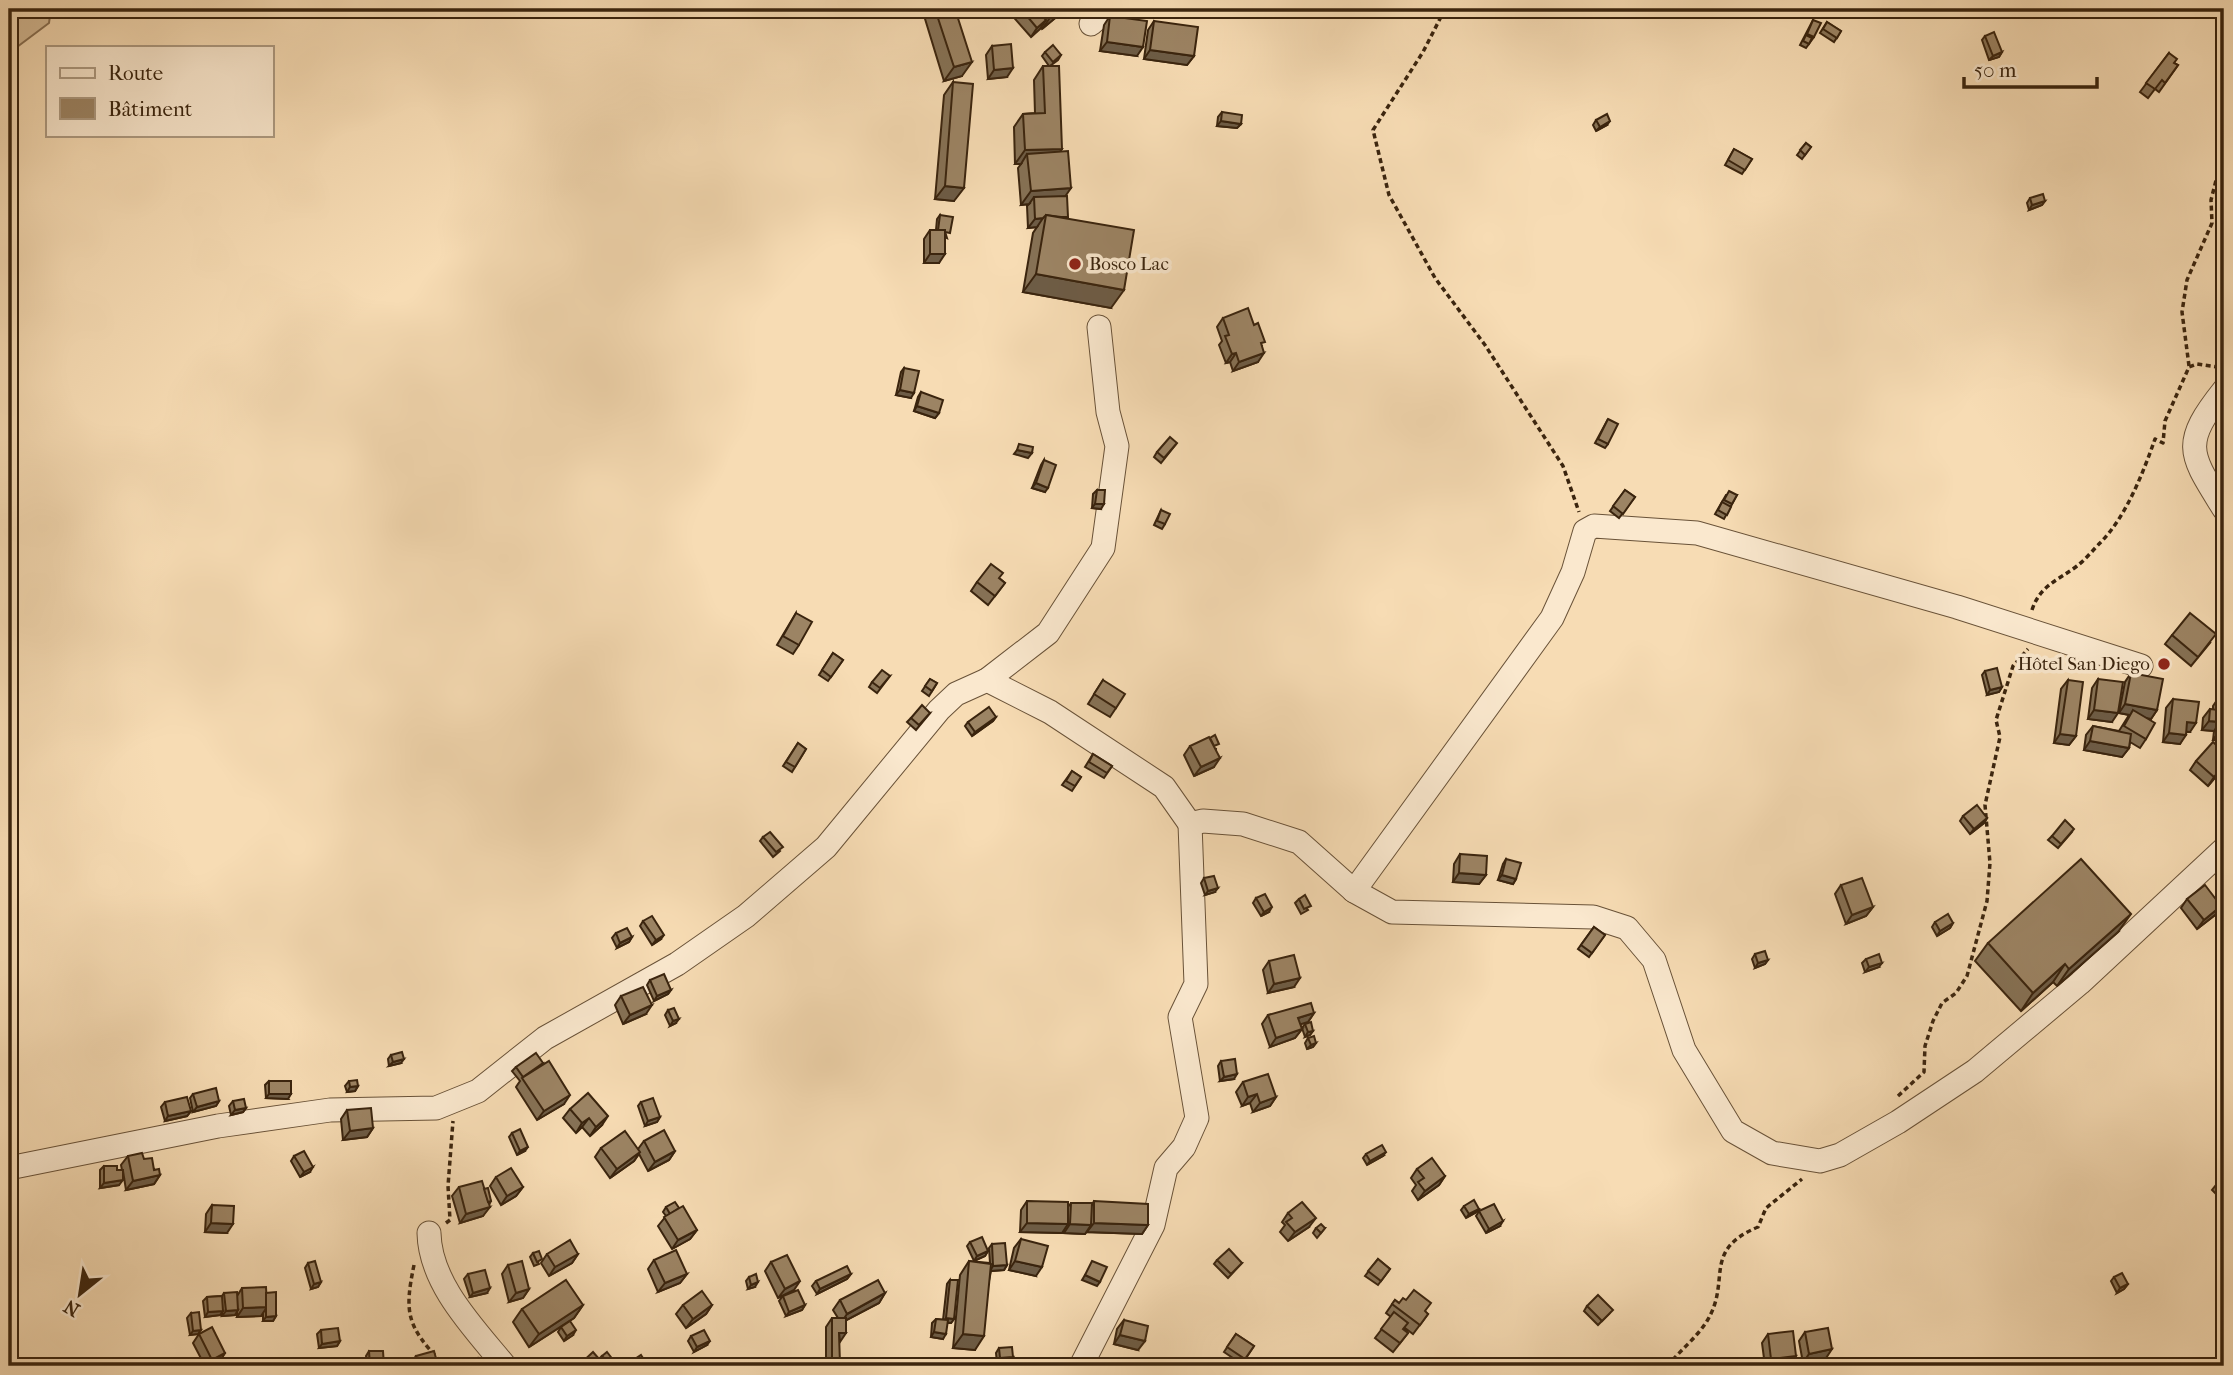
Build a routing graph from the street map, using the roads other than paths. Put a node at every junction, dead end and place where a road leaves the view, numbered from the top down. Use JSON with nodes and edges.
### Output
{"nodes":[{"id":1,"x":1099,"y":327,"type":"dead end"},
{"id":2,"x":2224,"y":390,"type":"edge"},
{"id":3,"x":2224,"y":509,"type":"edge"},
{"id":4,"x":2141,"y":666,"type":"dead end"},
{"id":5,"x":987,"y":680,"type":"junction"},
{"id":6,"x":1190,"y":824,"type":"junction"},
{"id":7,"x":2224,"y":849,"type":"edge"},
{"id":8,"x":1354,"y":891,"type":"junction"},
{"id":9,"x":9,"y":1168,"type":"edge"},
{"id":10,"x":429,"y":1233,"type":"dead end"},
{"id":11,"x":505,"y":1366,"type":"edge"},
{"id":12,"x":1082,"y":1366,"type":"edge"}],
"edges":[{"from":1,"to":5,"type":"street"},
{"from":2,"to":3,"type":"street"},
{"from":4,"to":8,"type":"street"},
{"from":5,"to":6,"type":"street"},
{"from":5,"to":9,"type":"street"},
{"from":6,"to":8,"type":"street"},
{"from":6,"to":12,"type":"street"},
{"from":7,"to":8,"type":"street"},
{"from":10,"to":11,"type":"street"}]}
